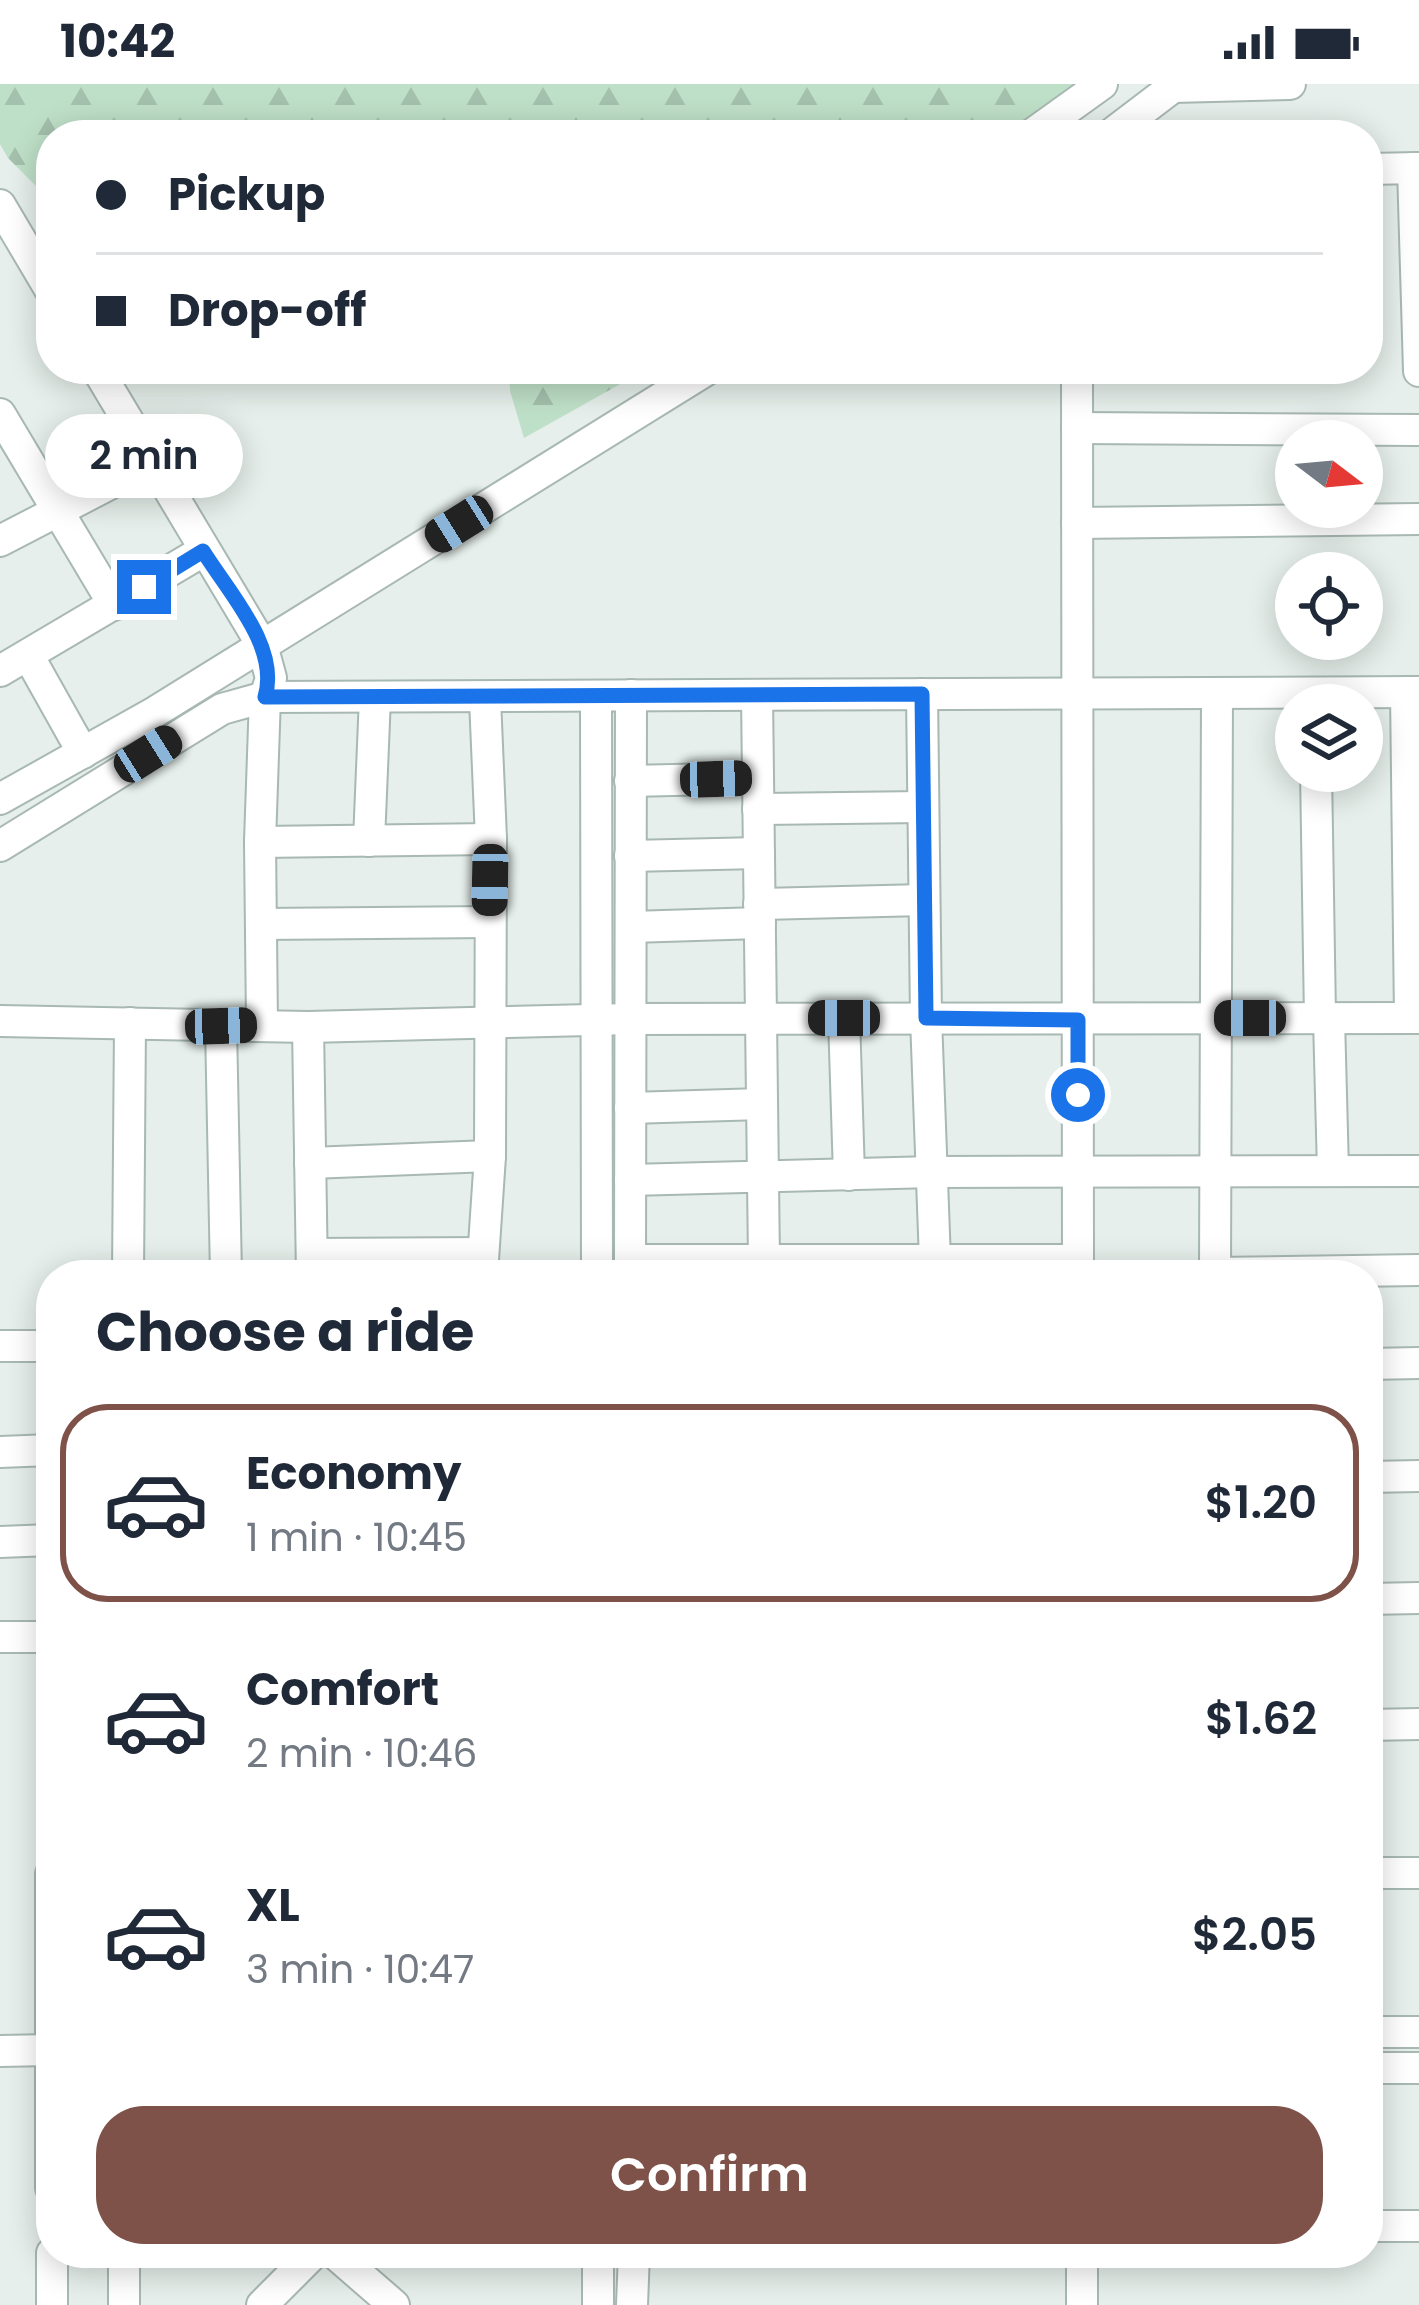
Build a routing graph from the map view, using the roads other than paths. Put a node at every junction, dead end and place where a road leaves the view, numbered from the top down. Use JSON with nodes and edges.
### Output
{"nodes":[{"id":1,"x":1102,"y":84,"type":"edge"},
{"id":2,"x":1290,"y":84,"type":"edge"},
{"id":3,"x":1175,"y":86,"type":"edge"},
{"id":4,"x":1052,"y":120,"type":"edge"},
{"id":5,"x":1130,"y":120,"type":"edge"},
{"id":6,"x":1416,"y":168,"type":"edge"},
{"id":7,"x":1383,"y":169,"type":"edge"},
{"id":8,"x":0,"y":205,"type":"edge"},
{"id":9,"x":12,"y":251,"type":"edge"},
{"id":10,"x":36,"y":276,"type":"edge"},
{"id":11,"x":1419,"y":370,"type":"edge"},
{"id":12,"x":106,"y":384,"type":"edge"},
{"id":13,"x":684,"y":384,"type":"edge"},
{"id":14,"x":1077,"y":384,"type":"edge"},
{"id":15,"x":0,"y":414,"type":"edge"},
{"id":16,"x":1078,"y":428,"type":"junction"},
{"id":17,"x":1419,"y":430,"type":"edge"},
{"id":18,"x":152,"y":462,"type":"junction"},
{"id":19,"x":58,"y":510,"type":"junction"},
{"id":20,"x":1419,"y":519,"type":"edge"},
{"id":21,"x":1078,"y":523,"type":"junction"},
{"id":22,"x":0,"y":541,"type":"edge"},
{"id":23,"x":203,"y":551,"type":"junction"},
{"id":24,"x":114,"y":604,"type":"junction"},
{"id":25,"x":262,"y":645,"type":"junction"},
{"id":26,"x":28,"y":656,"type":"junction"},
{"id":27,"x":0,"y":671,"type":"edge"},
{"id":28,"x":1413,"y":692,"type":"edge"},
{"id":29,"x":1217,"y":693,"type":"junction"},
{"id":30,"x":922,"y":694,"type":"junction"},
{"id":31,"x":1078,"y":694,"type":"junction"},
{"id":32,"x":1383,"y":694,"type":"edge"},
{"id":33,"x":631,"y":695,"type":"junction"},
{"id":34,"x":757,"y":695,"type":"junction"},
{"id":35,"x":596,"y":696,"type":"junction"},
{"id":36,"x":265,"y":697,"type":"junction"},
{"id":37,"x":376,"y":697,"type":"junction"},
{"id":38,"x":1275,"y":697,"type":"edge"},
{"id":39,"x":485,"y":699,"type":"junction"},
{"id":40,"x":83,"y":753,"type":"junction"},
{"id":41,"x":758,"y":778,"type":"junction"},
{"id":42,"x":630,"y":781,"type":"junction"},
{"id":43,"x":1317,"y":792,"type":"edge"},
{"id":44,"x":0,"y":799,"type":"edge"},
{"id":45,"x":1413,"y":806,"type":"edge"},
{"id":46,"x":923,"y":807,"type":"junction"},
{"id":47,"x":758,"y":809,"type":"junction"},
{"id":48,"x":491,"y":838,"type":"junction"},
{"id":49,"x":369,"y":841,"type":"junction"},
{"id":50,"x":260,"y":842,"type":"junction"},
{"id":51,"x":0,"y":846,"type":"edge"},
{"id":52,"x":759,"y":853,"type":"junction"},
{"id":53,"x":631,"y":856,"type":"junction"},
{"id":54,"x":1414,"y":896,"type":"edge"},
{"id":55,"x":925,"y":900,"type":"junction"},
{"id":56,"x":759,"y":913,"type":"junction"},
{"id":57,"x":490,"y":922,"type":"junction"},
{"id":58,"x":262,"y":924,"type":"junction"},
{"id":59,"x":631,"y":927,"type":"junction"},
{"id":60,"x":761,"y":1018,"type":"junction"},
{"id":61,"x":844,"y":1018,"type":"junction"},
{"id":62,"x":926,"y":1018,"type":"junction"},
{"id":63,"x":1215,"y":1018,"type":"junction"},
{"id":64,"x":1324,"y":1018,"type":"junction"},
{"id":65,"x":1414,"y":1018,"type":"edge"},
{"id":66,"x":631,"y":1019,"type":"junction"},
{"id":67,"x":598,"y":1020,"type":"junction"},
{"id":68,"x":1078,"y":1020,"type":"junction"},
{"id":69,"x":0,"y":1022,"type":"edge"},
{"id":70,"x":488,"y":1022,"type":"junction"},
{"id":71,"x":130,"y":1023,"type":"junction"},
{"id":72,"x":262,"y":1025,"type":"junction"},
{"id":73,"x":221,"y":1026,"type":"junction"},
{"id":74,"x":308,"y":1027,"type":"junction"},
{"id":75,"x":761,"y":1104,"type":"junction"},
{"id":76,"x":630,"y":1108,"type":"junction"},
{"id":77,"x":490,"y":1156,"type":"junction"},
{"id":78,"x":310,"y":1163,"type":"junction"},
{"id":79,"x":1078,"y":1171,"type":"junction"},
{"id":80,"x":1215,"y":1171,"type":"junction"},
{"id":81,"x":1333,"y":1171,"type":"junction"},
{"id":82,"x":1419,"y":1171,"type":"edge"},
{"id":83,"x":933,"y":1172,"type":"junction"},
{"id":84,"x":849,"y":1174,"type":"junction"},
{"id":85,"x":762,"y":1177,"type":"junction"},
{"id":86,"x":630,"y":1180,"type":"junction"},
{"id":87,"x":128,"y":1260,"type":"edge"},
{"id":88,"x":226,"y":1260,"type":"edge"},
{"id":89,"x":312,"y":1260,"type":"edge"},
{"id":90,"x":483,"y":1260,"type":"edge"},
{"id":91,"x":597,"y":1260,"type":"edge"},
{"id":92,"x":630,"y":1260,"type":"edge"},
{"id":93,"x":764,"y":1260,"type":"edge"},
{"id":94,"x":935,"y":1260,"type":"edge"},
{"id":95,"x":1078,"y":1260,"type":"edge"},
{"id":96,"x":1216,"y":1260,"type":"edge"},
{"id":97,"x":1419,"y":1270,"type":"edge"},
{"id":98,"x":1383,"y":1271,"type":"edge"},
{"id":99,"x":0,"y":1346,"type":"edge"},
{"id":100,"x":36,"y":1346,"type":"edge"},
{"id":101,"x":1419,"y":1363,"type":"edge"},
{"id":102,"x":1383,"y":1364,"type":"edge"},
{"id":103,"x":36,"y":1451,"type":"edge"},
{"id":104,"x":0,"y":1453,"type":"edge"},
{"id":105,"x":1419,"y":1476,"type":"edge"},
{"id":106,"x":1383,"y":1477,"type":"edge"},
{"id":107,"x":36,"y":1541,"type":"edge"},
{"id":108,"x":0,"y":1542,"type":"edge"},
{"id":109,"x":1419,"y":1598,"type":"edge"},
{"id":110,"x":1383,"y":1599,"type":"edge"},
{"id":111,"x":0,"y":1637,"type":"edge"},
{"id":112,"x":36,"y":1637,"type":"edge"},
{"id":113,"x":1419,"y":1724,"type":"edge"},
{"id":114,"x":1383,"y":1725,"type":"edge"},
{"id":115,"x":1383,"y":1873,"type":"edge"},
{"id":116,"x":1419,"y":1873,"type":"edge"},
{"id":117,"x":1383,"y":2032,"type":"edge"},
{"id":118,"x":1419,"y":2032,"type":"edge"},
{"id":119,"x":0,"y":2050,"type":"edge"},
{"id":120,"x":36,"y":2050,"type":"edge"},
{"id":121,"x":1383,"y":2068,"type":"edge"},
{"id":122,"x":1419,"y":2068,"type":"edge"},
{"id":123,"x":1383,"y":2226,"type":"edge"},
{"id":124,"x":1419,"y":2226,"type":"edge"},
{"id":125,"x":52,"y":2268,"type":"edge"},
{"id":126,"x":124,"y":2268,"type":"edge"},
{"id":127,"x":299,"y":2268,"type":"edge"},
{"id":128,"x":351,"y":2268,"type":"edge"},
{"id":129,"x":598,"y":2268,"type":"edge"},
{"id":130,"x":633,"y":2268,"type":"edge"},
{"id":131,"x":1082,"y":2268,"type":"edge"},
{"id":132,"x":52,"y":2305,"type":"edge"},
{"id":133,"x":124,"y":2305,"type":"edge"},
{"id":134,"x":262,"y":2305,"type":"edge"},
{"id":135,"x":394,"y":2305,"type":"edge"},
{"id":136,"x":598,"y":2305,"type":"edge"},
{"id":137,"x":632,"y":2305,"type":"edge"},
{"id":138,"x":1082,"y":2305,"type":"edge"}],
"edges":[{"from":1,"to":4,"type":"street"},
{"from":2,"to":3,"type":"street"},
{"from":3,"to":5,"type":"street"},
{"from":6,"to":7,"type":"street"},
{"from":6,"to":11,"type":"street"},
{"from":8,"to":9,"type":"street"},
{"from":9,"to":10,"type":"street"},
{"from":12,"to":18,"type":"street"},
{"from":13,"to":25,"type":"street"},
{"from":14,"to":16,"type":"street"},
{"from":15,"to":19,"type":"street"},
{"from":16,"to":17,"type":"street"},
{"from":16,"to":21,"type":"street"},
{"from":18,"to":19,"type":"street"},
{"from":18,"to":23,"type":"street"},
{"from":19,"to":22,"type":"street"},
{"from":19,"to":24,"type":"street"},
{"from":20,"to":21,"type":"street"},
{"from":21,"to":31,"type":"street"},
{"from":23,"to":24,"type":"street"},
{"from":23,"to":25,"type":"street"},
{"from":24,"to":26,"type":"street"},
{"from":25,"to":36,"type":"street"},
{"from":25,"to":40,"type":"street"},
{"from":26,"to":27,"type":"street"},
{"from":26,"to":40,"type":"street"},
{"from":28,"to":32,"type":"street"},
{"from":28,"to":45,"type":"street"},
{"from":29,"to":31,"type":"street"},
{"from":29,"to":38,"type":"street"},
{"from":29,"to":63,"type":"street"},
{"from":30,"to":31,"type":"street"},
{"from":30,"to":34,"type":"street"},
{"from":30,"to":46,"type":"street"},
{"from":31,"to":68,"type":"street"},
{"from":33,"to":34,"type":"street"},
{"from":33,"to":35,"type":"street"},
{"from":33,"to":42,"type":"street"},
{"from":34,"to":41,"type":"street"},
{"from":35,"to":39,"type":"street"},
{"from":35,"to":67,"type":"street"},
{"from":36,"to":37,"type":"street"},
{"from":36,"to":50,"type":"street"},
{"from":36,"to":51,"type":"street"},
{"from":37,"to":39,"type":"street"},
{"from":37,"to":49,"type":"street"},
{"from":39,"to":48,"type":"street"},
{"from":40,"to":44,"type":"street"},
{"from":41,"to":42,"type":"street"},
{"from":41,"to":47,"type":"street"},
{"from":42,"to":53,"type":"street"},
{"from":43,"to":64,"type":"street"},
{"from":45,"to":54,"type":"street"},
{"from":46,"to":47,"type":"street"},
{"from":46,"to":55,"type":"street"},
{"from":47,"to":52,"type":"street"},
{"from":48,"to":49,"type":"street"},
{"from":48,"to":57,"type":"street"},
{"from":49,"to":50,"type":"street"},
{"from":50,"to":58,"type":"street"},
{"from":52,"to":53,"type":"street"},
{"from":52,"to":56,"type":"street"},
{"from":53,"to":59,"type":"street"},
{"from":54,"to":65,"type":"street"},
{"from":55,"to":56,"type":"street"},
{"from":55,"to":62,"type":"street"},
{"from":56,"to":59,"type":"street"},
{"from":56,"to":60,"type":"street"},
{"from":57,"to":58,"type":"street"},
{"from":57,"to":70,"type":"street"},
{"from":58,"to":72,"type":"street"},
{"from":59,"to":66,"type":"street"},
{"from":60,"to":61,"type":"street"},
{"from":60,"to":66,"type":"street"},
{"from":60,"to":75,"type":"street"},
{"from":61,"to":62,"type":"street"},
{"from":61,"to":84,"type":"street"},
{"from":62,"to":68,"type":"street"},
{"from":62,"to":83,"type":"street"},
{"from":63,"to":64,"type":"street"},
{"from":63,"to":68,"type":"street"},
{"from":63,"to":80,"type":"street"},
{"from":64,"to":65,"type":"street"},
{"from":64,"to":81,"type":"street"},
{"from":66,"to":67,"type":"street"},
{"from":66,"to":76,"type":"street"},
{"from":67,"to":70,"type":"street"},
{"from":67,"to":91,"type":"street"},
{"from":68,"to":79,"type":"street"},
{"from":69,"to":71,"type":"street"},
{"from":70,"to":74,"type":"street"},
{"from":70,"to":77,"type":"street"},
{"from":71,"to":73,"type":"street"},
{"from":71,"to":87,"type":"street"},
{"from":72,"to":73,"type":"street"},
{"from":72,"to":74,"type":"street"},
{"from":73,"to":88,"type":"street"},
{"from":74,"to":78,"type":"street"},
{"from":75,"to":76,"type":"street"},
{"from":75,"to":85,"type":"street"},
{"from":76,"to":86,"type":"street"},
{"from":77,"to":78,"type":"street"},
{"from":77,"to":90,"type":"street"},
{"from":78,"to":89,"type":"street"},
{"from":79,"to":80,"type":"street"},
{"from":79,"to":83,"type":"street"},
{"from":79,"to":95,"type":"street"},
{"from":80,"to":81,"type":"street"},
{"from":80,"to":96,"type":"street"},
{"from":81,"to":82,"type":"street"},
{"from":83,"to":84,"type":"street"},
{"from":83,"to":94,"type":"street"},
{"from":84,"to":85,"type":"street"},
{"from":85,"to":86,"type":"street"},
{"from":85,"to":93,"type":"street"},
{"from":86,"to":92,"type":"street"},
{"from":97,"to":98,"type":"street"},
{"from":99,"to":100,"type":"street"},
{"from":101,"to":102,"type":"street"},
{"from":103,"to":104,"type":"street"},
{"from":105,"to":106,"type":"street"},
{"from":107,"to":108,"type":"street"},
{"from":109,"to":110,"type":"street"},
{"from":111,"to":112,"type":"street"},
{"from":113,"to":114,"type":"street"},
{"from":115,"to":116,"type":"street"},
{"from":117,"to":118,"type":"street"},
{"from":119,"to":120,"type":"street"},
{"from":121,"to":122,"type":"street"},
{"from":123,"to":124,"type":"street"},
{"from":125,"to":132,"type":"street"},
{"from":126,"to":133,"type":"street"},
{"from":127,"to":134,"type":"street"},
{"from":128,"to":135,"type":"street"},
{"from":129,"to":136,"type":"street"},
{"from":130,"to":137,"type":"street"},
{"from":131,"to":138,"type":"street"}]}
